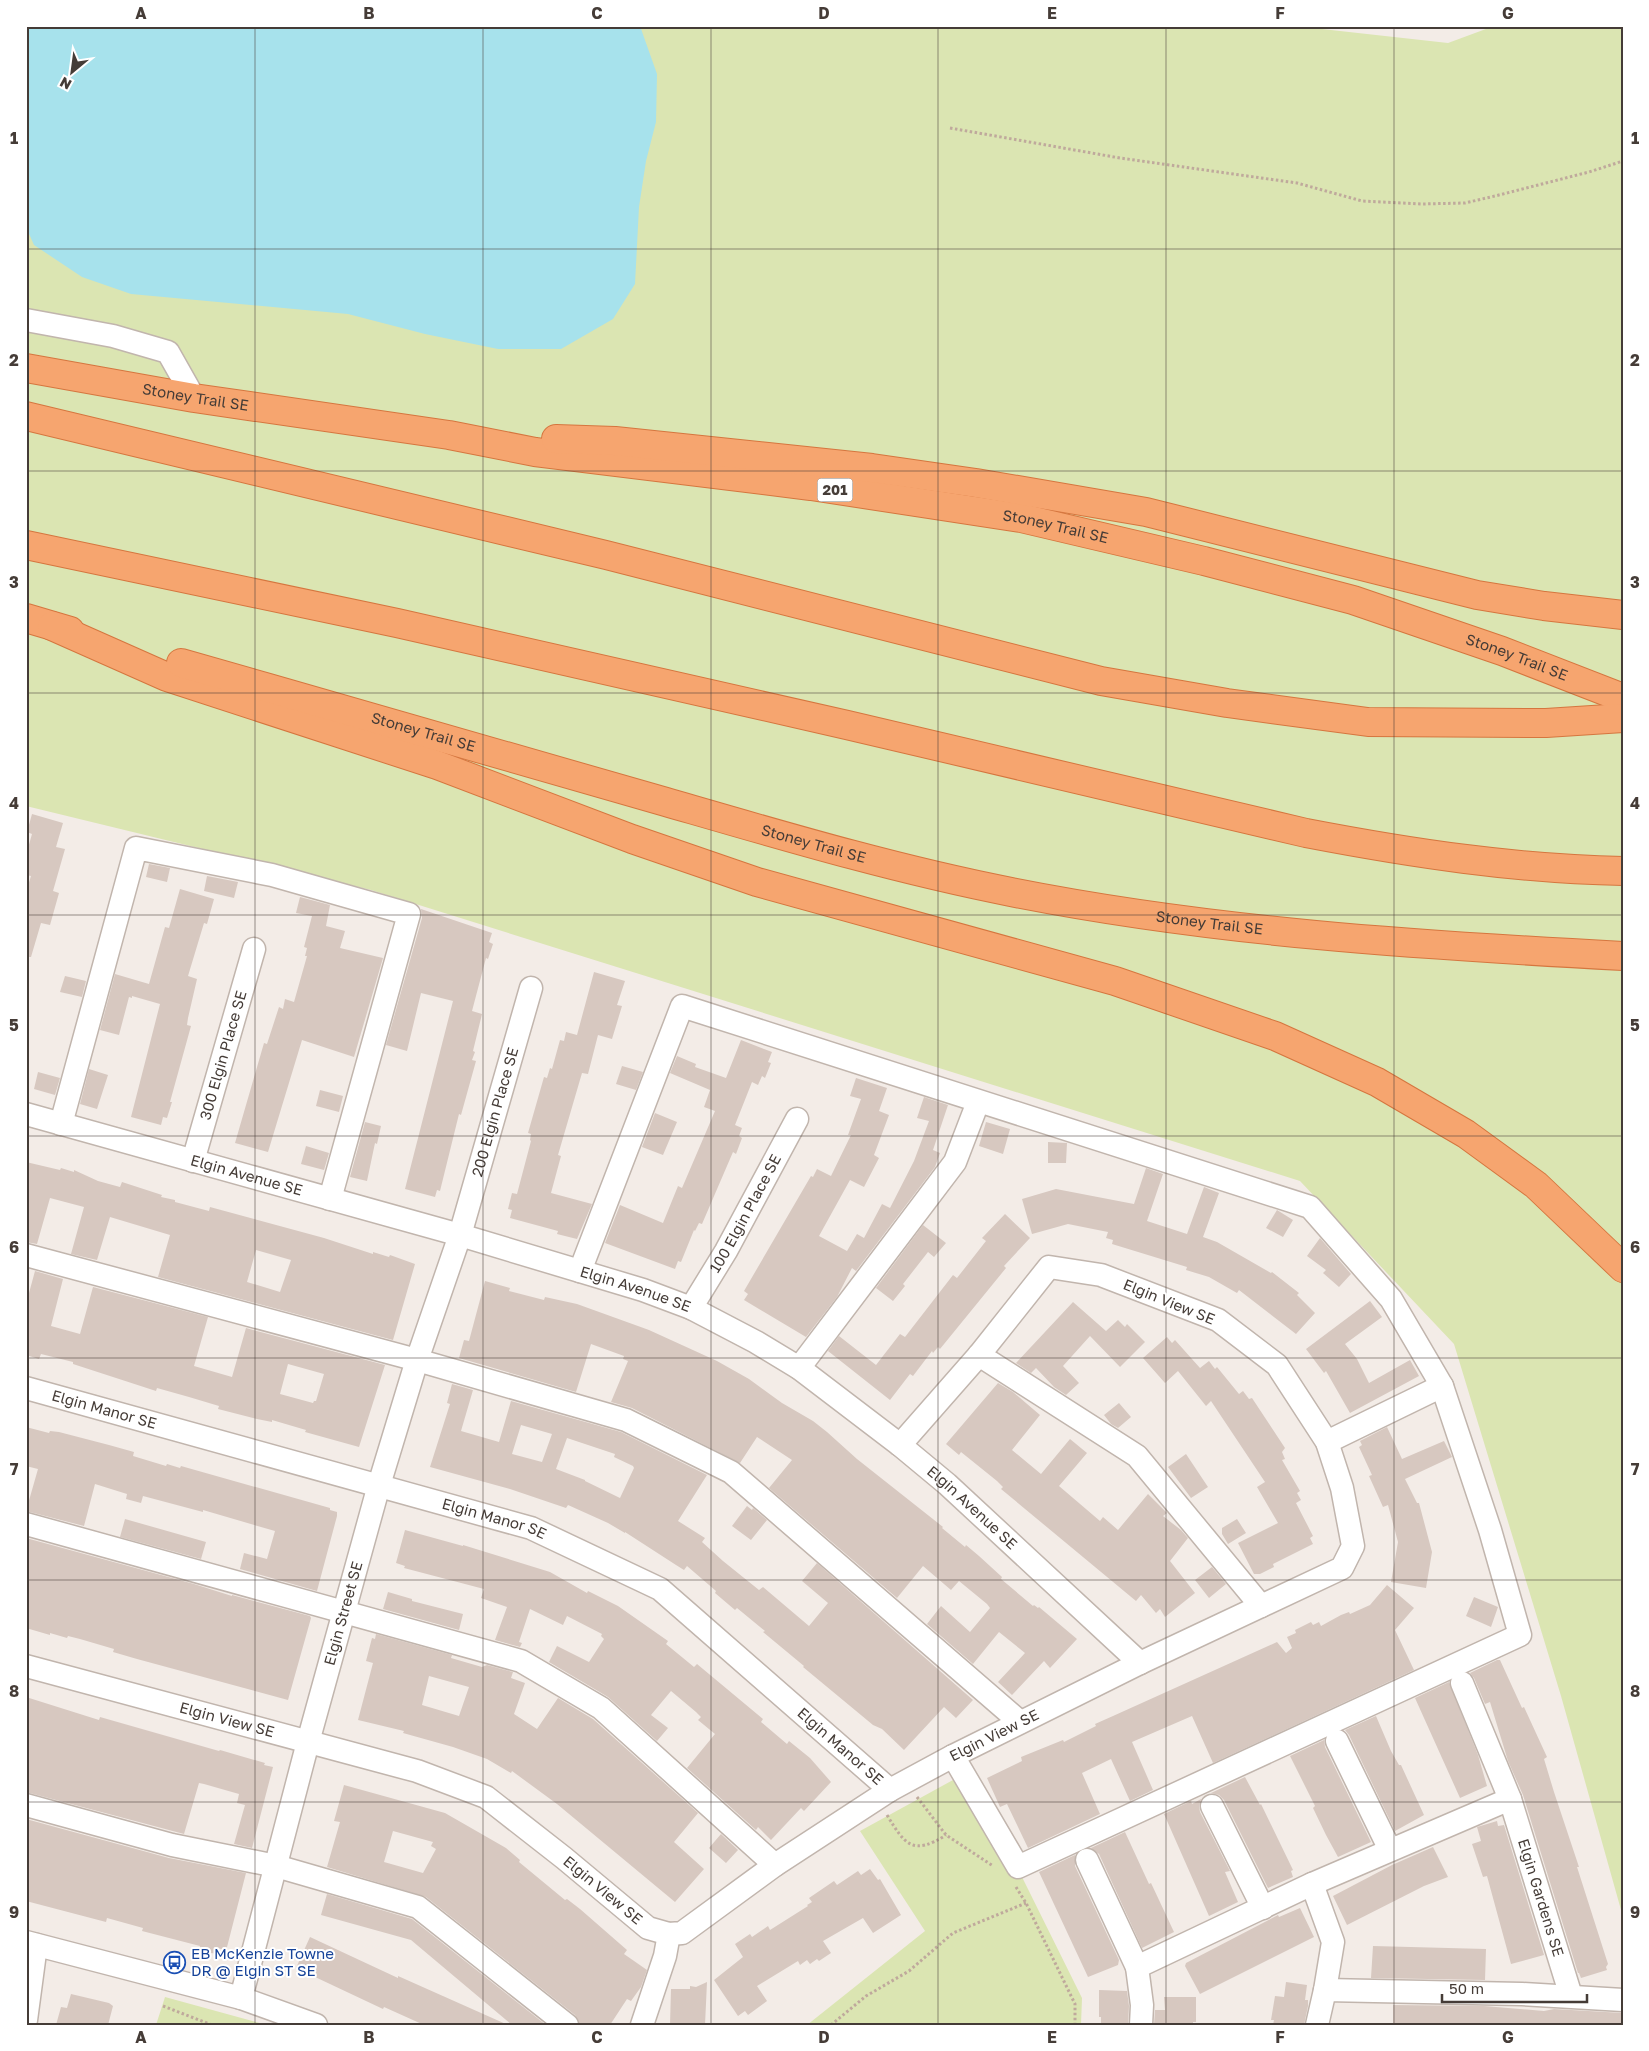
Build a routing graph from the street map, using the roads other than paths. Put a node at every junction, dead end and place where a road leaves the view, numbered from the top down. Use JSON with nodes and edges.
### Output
{"nodes":[{"id":1,"x":26,"y":320,"type":"edge"},
{"id":2,"x":26,"y":368,"type":"edge"},
{"id":3,"x":194,"y":398,"type":"junction"},
{"id":4,"x":26,"y":416,"type":"edge"},
{"id":5,"x":450,"y":434,"type":"junction"},
{"id":6,"x":26,"y":545,"type":"edge"},
{"id":7,"x":1623,"y":615,"type":"edge"},
{"id":8,"x":26,"y":618,"type":"edge"},
{"id":9,"x":52,"y":626,"type":"junction"},
{"id":10,"x":1623,"y":698,"type":"edge"},
{"id":11,"x":1623,"y":718,"type":"edge"},
{"id":12,"x":1623,"y":871,"type":"edge"},
{"id":13,"x":254,"y":949,"type":"dead end"},
{"id":14,"x":1623,"y":956,"type":"edge"},
{"id":15,"x":531,"y":988,"type":"dead end"},
{"id":16,"x":978,"y":1102,"type":"junction"},
{"id":17,"x":26,"y":1114,"type":"edge"},
{"id":18,"x":797,"y":1119,"type":"dead end"},
{"id":19,"x":61,"y":1124,"type":"junction"},
{"id":20,"x":194,"y":1161,"type":"junction"},
{"id":21,"x":330,"y":1199,"type":"junction"},
{"id":22,"x":460,"y":1235,"type":"junction"},
{"id":23,"x":26,"y":1255,"type":"edge"},
{"id":24,"x":1623,"y":1268,"type":"edge"},
{"id":25,"x":580,"y":1271,"type":"junction"},
{"id":26,"x":691,"y":1308,"type":"junction"},
{"id":27,"x":979,"y":1355,"type":"junction"},
{"id":28,"x":417,"y":1360,"type":"junction"},
{"id":29,"x":799,"y":1368,"type":"junction"},
{"id":30,"x":1442,"y":1386,"type":"junction"},
{"id":31,"x":26,"y":1388,"type":"edge"},
{"id":32,"x":1327,"y":1442,"type":"junction"},
{"id":33,"x":900,"y":1445,"type":"junction"},
{"id":34,"x":379,"y":1485,"type":"junction"},
{"id":35,"x":26,"y":1524,"type":"edge"},
{"id":36,"x":1261,"y":1606,"type":"junction"},
{"id":37,"x":344,"y":1613,"type":"junction"},
{"id":38,"x":1140,"y":1663,"type":"junction"},
{"id":39,"x":26,"y":1666,"type":"edge"},
{"id":40,"x":1462,"y":1683,"type":"dead end"},
{"id":41,"x":1020,"y":1722,"type":"junction"},
{"id":42,"x":1337,"y":1741,"type":"dead end"},
{"id":43,"x":308,"y":1742,"type":"junction"},
{"id":44,"x":953,"y":1756,"type":"junction"},
{"id":45,"x":890,"y":1790,"type":"junction"},
{"id":46,"x":1510,"y":1799,"type":"junction"},
{"id":47,"x":26,"y":1806,"type":"edge"},
{"id":48,"x":1212,"y":1806,"type":"dead end"},
{"id":49,"x":1390,"y":1850,"type":"junction"},
{"id":50,"x":1087,"y":1860,"type":"dead end"},
{"id":51,"x":775,"y":1865,"type":"junction"},
{"id":52,"x":276,"y":1866,"type":"junction"},
{"id":53,"x":1312,"y":1884,"type":"junction"},
{"id":54,"x":1263,"y":1908,"type":"junction"},
{"id":55,"x":669,"y":1934,"type":"junction"},
{"id":56,"x":31,"y":1944,"type":"edge"},
{"id":57,"x":1137,"y":1967,"type":"junction"},
{"id":58,"x":1325,"y":1990,"type":"junction"},
{"id":59,"x":1571,"y":1996,"type":"junction"},
{"id":60,"x":242,"y":1998,"type":"junction"},
{"id":61,"x":1623,"y":2000,"type":"edge"},
{"id":62,"x":26,"y":2020,"type":"edge"},
{"id":63,"x":316,"y":2025,"type":"edge"},
{"id":64,"x":567,"y":2025,"type":"edge"},
{"id":65,"x":642,"y":2025,"type":"edge"},
{"id":66,"x":1141,"y":2025,"type":"edge"},
{"id":67,"x":1317,"y":2025,"type":"edge"}],
"edges":[{"from":1,"to":3,"type":"street"},
{"from":2,"to":3,"type":"highway","name":"Stoney Trail SE","number":"201"},
{"from":3,"to":5,"type":"highway","name":"Stoney Trail SE","number":"201"},
{"from":4,"to":11,"type":"highway"},
{"from":5,"to":7,"type":"highway"},
{"from":5,"to":10,"type":"highway","name":"Stoney Trail SE","number":"201"},
{"from":6,"to":12,"type":"highway"},
{"from":8,"to":9,"type":"highway","name":"Stoney Trail SE"},
{"from":9,"to":14,"type":"highway","name":"Stoney Trail SE"},
{"from":9,"to":24,"type":"highway"},
{"from":13,"to":20,"type":"street","name":"300 Elgin Place SE"},
{"from":15,"to":22,"type":"street","name":"200 Elgin Place SE"},
{"from":16,"to":25,"type":"street"},
{"from":16,"to":29,"type":"street"},
{"from":16,"to":30,"type":"street"},
{"from":17,"to":19,"type":"street","name":"Elgin Avenue SE"},
{"from":18,"to":26,"type":"street","name":"100 Elgin Place SE"},
{"from":19,"to":20,"type":"street","name":"Elgin Avenue SE"},
{"from":19,"to":21,"type":"street"},
{"from":20,"to":21,"type":"street","name":"Elgin Avenue SE"},
{"from":21,"to":22,"type":"street","name":"Elgin Avenue SE"},
{"from":22,"to":25,"type":"street","name":"Elgin Avenue SE"},
{"from":22,"to":28,"type":"street","name":"Elgin Street SE"},
{"from":23,"to":28,"type":"street"},
{"from":25,"to":26,"type":"street","name":"Elgin Avenue SE"},
{"from":26,"to":29,"type":"street","name":"Elgin Avenue SE"},
{"from":27,"to":32,"type":"street","name":"Elgin View SE"},
{"from":27,"to":33,"type":"street","name":"Elgin View SE"},
{"from":27,"to":36,"type":"street"},
{"from":28,"to":34,"type":"street","name":"Elgin Street SE"},
{"from":28,"to":41,"type":"street"},
{"from":29,"to":33,"type":"street","name":"Elgin Avenue SE"},
{"from":30,"to":32,"type":"street"},
{"from":30,"to":44,"type":"street"},
{"from":31,"to":34,"type":"street","name":"Elgin Manor SE"},
{"from":32,"to":36,"type":"street","name":"Elgin View SE"},
{"from":33,"to":38,"type":"street","name":"Elgin Avenue SE"},
{"from":34,"to":37,"type":"street","name":"Elgin Street SE"},
{"from":34,"to":45,"type":"street","name":"Elgin Manor SE"},
{"from":35,"to":37,"type":"street"},
{"from":36,"to":38,"type":"street","name":"Elgin View SE"},
{"from":37,"to":43,"type":"street","name":"Elgin Street SE"},
{"from":37,"to":51,"type":"street"},
{"from":38,"to":41,"type":"street","name":"Elgin View SE"},
{"from":39,"to":43,"type":"street","name":"Elgin View SE"},
{"from":40,"to":46,"type":"street","name":"Elgin Gardens SE"},
{"from":41,"to":44,"type":"street","name":"Elgin View SE"},
{"from":42,"to":49,"type":"street"},
{"from":43,"to":52,"type":"street","name":"Elgin Street SE"},
{"from":43,"to":55,"type":"street","name":"Elgin View SE"},
{"from":44,"to":45,"type":"street","name":"Elgin View SE"},
{"from":45,"to":51,"type":"street","name":"Elgin View SE"},
{"from":46,"to":49,"type":"street"},
{"from":46,"to":59,"type":"street","name":"Elgin Gardens SE"},
{"from":47,"to":52,"type":"street"},
{"from":48,"to":54,"type":"street"},
{"from":49,"to":53,"type":"street"},
{"from":50,"to":57,"type":"street"},
{"from":51,"to":55,"type":"street","name":"Elgin View SE"},
{"from":52,"to":60,"type":"street","name":"Elgin Street SE"},
{"from":52,"to":64,"type":"street"},
{"from":53,"to":54,"type":"street"},
{"from":53,"to":58,"type":"street"},
{"from":54,"to":57,"type":"street"},
{"from":55,"to":65,"type":"street"},
{"from":56,"to":60,"type":"street"},
{"from":56,"to":62,"type":"street"},
{"from":57,"to":66,"type":"street"},
{"from":58,"to":59,"type":"street"},
{"from":58,"to":67,"type":"street"},
{"from":59,"to":61,"type":"street"},
{"from":60,"to":63,"type":"street"}]}
